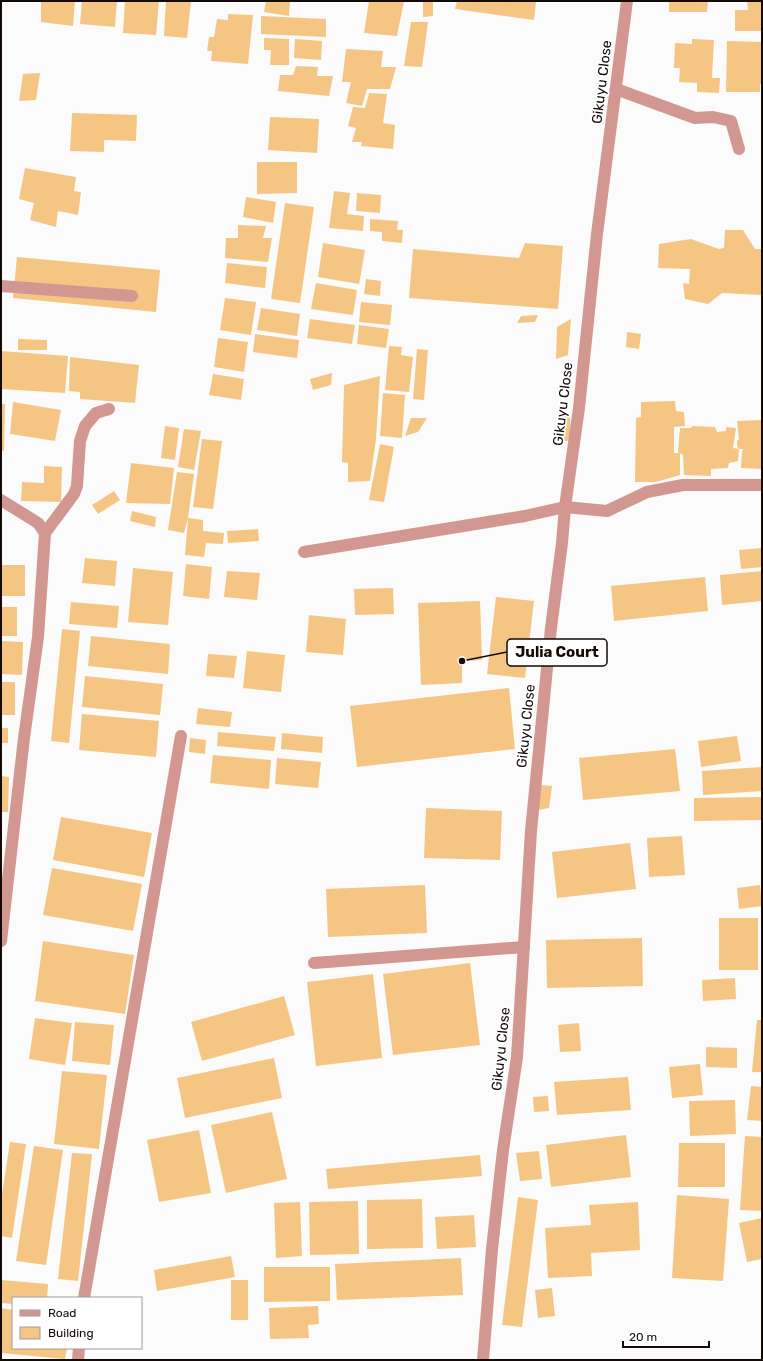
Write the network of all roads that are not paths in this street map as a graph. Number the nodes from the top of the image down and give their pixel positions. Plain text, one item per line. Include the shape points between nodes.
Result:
1 (627, 1) edge
2 (616, 89) junction
3 (739, 149) dead end
4 (1, 286) edge
5 (132, 296) dead end
6 (109, 409) dead end
7 (762, 485) edge
8 (1, 500) edge
9 (565, 507) junction
10 (45, 534) junction
11 (304, 552) dead end
12 (181, 736) dead end
13 (1, 941) edge
14 (524, 947) junction
15 (314, 963) dead end
16 (84, 1297) edge
17 (79, 1349) edge
18 (78, 1360) edge
19 (484, 1360) edge

1 - 2 street, Gikuyu Close
2 - 3 street via 695,118 713,117 731,121
2 - 9 street, Gikuyu Close
4 - 5 street
6 - 10 street via 96,413 85,426 80,442 77,486
7 - 9 street via 683,485 647,492 607,511
8 - 10 street via 38,524
9 - 11 street via 525,516
9 - 14 street, Gikuyu Close via 531,831
10 - 13 street via 38,637
12 - 16 street
14 - 15 street
14 - 19 street, Gikuyu Close via 517,1057 493,1241
17 - 18 street

